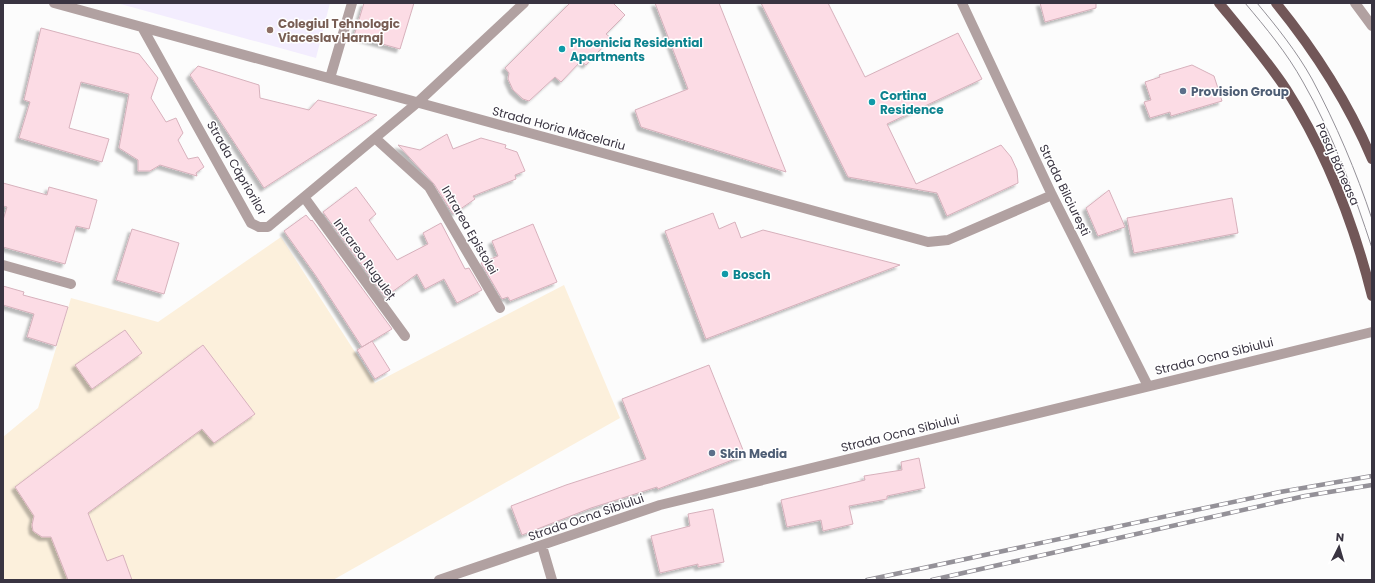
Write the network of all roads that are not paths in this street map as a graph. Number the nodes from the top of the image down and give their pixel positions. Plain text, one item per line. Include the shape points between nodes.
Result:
1 (54, 3) edge
2 (352, 3) edge
3 (524, 3) edge
4 (962, 3) edge
5 (1219, 3) edge
6 (1276, 3) edge
7 (1355, 3) edge
8 (142, 26) junction
9 (1372, 26) edge
10 (330, 78) junction
11 (417, 103) junction
12 (375, 138) junction
13 (1372, 159) edge
14 (1052, 195) junction
15 (304, 197) junction
16 (3, 265) edge
17 (71, 284) dead end
18 (1372, 296) edge
19 (500, 308) dead end
20 (1372, 332) edge
21 (405, 336) dead end
22 (1148, 386) junction
23 (542, 546) junction
24 (439, 580) edge
25 (552, 580) edge

1 - 8 street, Strada Horia Măcelariu
2 - 10 street
3 - 11 street, Strada Căpriorilor
4 - 14 street, Strada Bilciurești
5 - 18 main road, Pasaj Băneasa via 1270,66 1310,130 1359,249
6 - 13 main road via 1326,70 1349,110
7 - 9 street
8 - 10 street, Strada Horia Măcelariu
8 - 15 street, Strada Căpriorilor via 251,223 259,227 268,227
10 - 11 street, Strada Horia Măcelariu
11 - 12 street, Strada Căpriorilor
11 - 14 street, Strada Horia Măcelariu via 928,242 948,240
12 - 15 street, Strada Căpriorilor
12 - 19 street, Intrarea Epistolei via 429,187
14 - 22 street, Strada Bilciurești
15 - 21 street, Intrarea Ruguleț
16 - 17 street
20 - 22 street, Strada Ocna Sibiului
22 - 23 street, Strada Ocna Sibiului via 660,504
23 - 24 street, Strada Ocna Sibiului
23 - 25 street

